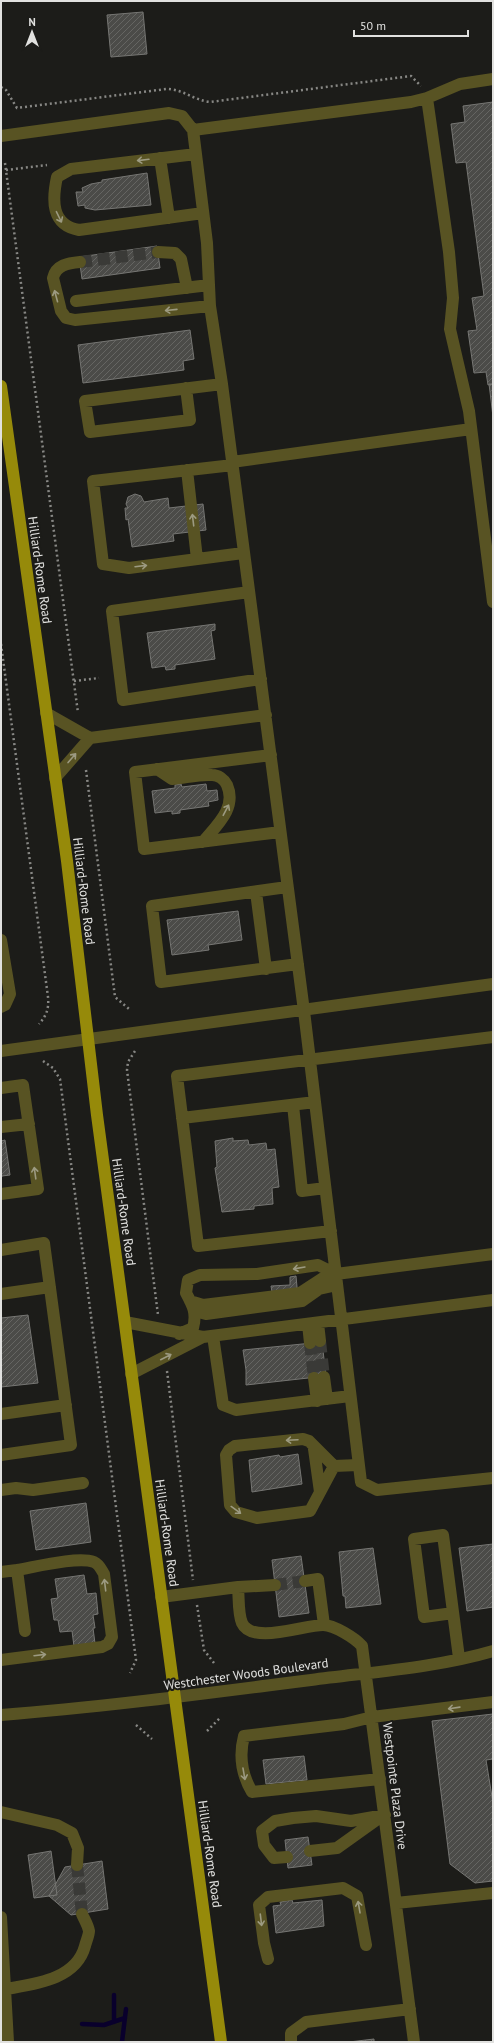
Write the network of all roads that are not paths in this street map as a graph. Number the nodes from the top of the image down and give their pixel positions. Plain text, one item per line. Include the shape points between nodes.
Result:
1 (493, 79) edge
2 (427, 98) junction
3 (193, 130) junction
4 (1, 136) edge
5 (196, 154) junction
6 (160, 158) junction
7 (203, 213) junction
8 (169, 218) junction
9 (158, 252) tunnel mouth
10 (80, 262) tunnel mouth
11 (209, 285) junction
12 (186, 288) junction
13 (76, 301) dead end
14 (210, 306) junction
15 (222, 384) junction
16 (1, 386) edge
17 (186, 388) junction
18 (471, 429) junction
19 (232, 463) junction
20 (187, 470) junction
21 (243, 553) junction
22 (197, 559) junction
23 (249, 592) junction
24 (493, 602) edge
25 (261, 679) junction
26 (46, 713) junction
27 (266, 716) junction
28 (90, 738) junction
29 (270, 755) junction
30 (157, 769) junction
31 (55, 778) junction
32 (280, 832) junction
33 (203, 842) junction
34 (288, 887) junction
35 (256, 892) junction
36 (1, 940) edge
37 (298, 964) junction
38 (266, 968) junction
39 (493, 984) edge
40 (1, 1007) edge
41 (304, 1011) junction
42 (493, 1037) edge
43 (88, 1039) junction
44 (1, 1051) edge
45 (310, 1061) junction
46 (1, 1088) edge
47 (315, 1102) junction
48 (293, 1105) junction
49 (182, 1118) junction
50 (29, 1124) junction
51 (1, 1128) edge
52 (325, 1188) junction
53 (1, 1194) edge
54 (330, 1231) junction
55 (1, 1250) edge
56 (493, 1254) edge
57 (336, 1280) junction
58 (50, 1287) junction
59 (1, 1294) edge
60 (493, 1300) edge
61 (193, 1306) junction
62 (341, 1320) junction
63 (125, 1322) junction
64 (313, 1324) junction
65 (179, 1334) junction
66 (208, 1337) junction
67 (315, 1342) tunnel mouth
68 (131, 1374) junction
69 (319, 1377) tunnel mouth
70 (350, 1396) junction
71 (322, 1400) junction
72 (66, 1405) junction
73 (1, 1414) edge
74 (314, 1448) junction
75 (1, 1455) edge
76 (358, 1465) junction
77 (334, 1466) junction
78 (493, 1478) edge
79 (83, 1483) dead end
80 (1, 1490) edge
81 (320, 1492) junction
82 (17, 1570) junction
83 (1, 1572) edge
84 (305, 1581) tunnel mouth
85 (275, 1585) tunnel mouth
86 (238, 1587) junction
87 (161, 1597) junction
88 (453, 1613) junction
89 (324, 1625) junction
90 (25, 1631) dead end
91 (493, 1650) edge
92 (459, 1658) junction
93 (1, 1660) edge
94 (366, 1672) junction
95 (174, 1698) junction
96 (493, 1702) edge
97 (1, 1715) edge
98 (372, 1717) junction
99 (380, 1779) junction
100 (1, 1812) edge
101 (385, 1814) junction
102 (310, 1851) dead end
103 (287, 1857) dead end
104 (77, 1865) tunnel mouth
105 (493, 1893) edge
106 (396, 1903) junction
107 (82, 1914) tunnel mouth
108 (1, 1917) edge
109 (366, 1946) dead end
110 (268, 1959) dead end
111 (6, 1989) junction
112 (410, 2008) junction
113 (8, 2042) edge
114 (221, 2042) edge
115 (291, 2042) edge
116 (414, 2042) edge

1 - 2 street via 460,84
2 - 3 street
2 - 18 street via 449,252 453,298 450,330
3 - 4 street via 182,116 169,113
3 - 5 street
5 - 6 street
5 - 7 street
6 - 8 street
6 -> 8 street via 63,172 57,177 54,192 56,212 61,222 79,230
7 - 8 street
7 - 11 street
9 - 12 street via 175,253 182,259
14 -> 10 street via 75,320 66,318 61,312 54,273 68,263
11 - 12 street
11 - 14 street
12 - 13 street
14 - 15 street
15 - 17 street
15 - 19 street
16 - 26 main road, Hilliard-Rome Road
17 - 17 street via 190,420 90,432 85,401
18 - 19 street
18 - 24 street
19 - 20 street
19 - 21 street
22 -> 20 street
20 -> 22 street via 93,482 103,564 129,568
21 - 22 street
21 - 23 street
23 - 25 street
23 - 25 street via 112,611 123,700
25 - 27 street
26 - 28 street
26 - 31 main road, Hilliard-Rome Road
27 - 28 street
27 - 29 street
31 -> 28 street
29 - 30 street
29 - 32 street
33 -> 30 street via 228,810 229,792 226,782 213,774 172,779
30 - 33 street via 134,772 144,849
31 - 43 main road, Hilliard-Rome Road
32 - 33 street
32 - 34 street
34 - 35 street
34 - 37 street
35 - 38 street
35 - 38 street via 152,906 161,982
36 - 40 street via 10,994 5,1005
37 - 38 street
37 - 41 street
39 - 41 street
41 - 43 street
41 - 45 street
42 - 45 street
43 - 44 street
43 - 63 main road, Hilliard-Rome Road
45 - 47 street
45 - 49 street via 177,1076
46 - 50 street via 24,1084
47 - 48 street
47 - 52 street
48 - 49 street
48 - 52 street via 302,1191
49 - 54 street via 198,1246
50 - 51 street
53 -> 50 street via 38,1189
52 - 54 street
54 - 57 street
55 - 58 street via 44,1243
56 - 57 street
57 - 61 street via 302,1301 206,1314
57 -> 61 street via 318,1265 257,1274 200,1274 188,1280 186,1293
57 - 62 street
58 - 59 street
58 - 72 street
60 - 62 street
61 - 65 street via 196,1317 193,1328
62 - 64 street
62 - 70 street
63 - 65 street
63 - 68 main road, Hilliard-Rome Road
64 - 66 street
64 - 67 street
65 - 66 street
68 -> 66 street
66 - 71 street via 223,1406 236,1410
68 - 87 main road, Hilliard-Rome Road
69 - 71 street
70 - 71 street
70 - 76 street
72 - 73 street
72 - 75 street via 71,1445
74 - 77 street
74 - 81 street
74 -> 81 street via 309,1441 293,1439 235,1446 229,1450 225,1462 230,1505 236,1512 257,1518 310,1511
76 - 77 street
76 - 78 street via 360,1482 377,1490
77 - 81 street
79 - 80 street via 33,1490
82 - 83 street
82 - 90 street
93 -> 82 street via 102,1647 108,1644 112,1637 104,1574 100,1566 94,1562 74,1561
84 - 89 street via 318,1579
85 - 86 street
86 - 87 street
86 - 89 street via 242,1623 247,1630 259,1635
87 - 95 main road, Hilliard-Rome Road
88 - 88 street via 424,1618 414,1539 443,1535
88 - 92 street
89 - 94 street, Westpointe Plaza Drive via 355,1638 362,1646
91 - 92 street, Westchester Woods Boulevard
92 - 94 street, Westchester Woods Boulevard
94 - 95 street, Westchester Woods Boulevard
94 - 98 street, Westpointe Plaza Drive
95 - 97 street, Westchester Woods Boulevard
95 - 114 main road, Hilliard-Rome Road
96 -> 98 street
98 - 99 street, Westpointe Plaza Drive
98 -> 99 street via 344,1724 244,1736 241,1749 244,1779 252,1792
99 - 101 street, Westpointe Plaza Drive
100 - 104 street via 57,1825 72,1833 78,1848
101 - 102 street via 337,1848
101 - 103 street via 351,1821 316,1816 275,1821 262,1831 264,1845 274,1858
101 - 106 street, Westpointe Plaza Drive
105 - 106 street
106 - 112 street, Westpointe Plaza Drive
107 - 111 street via 89,1932 84,1950 75,1964 65,1973 52,1979
108 - 111 street
109 -> 110 street via 357,1896 343,1888 268,1897 259,1905
111 - 113 street
112 - 115 street via 306,2022 291,2033
112 - 116 street, Westpointe Plaza Drive

